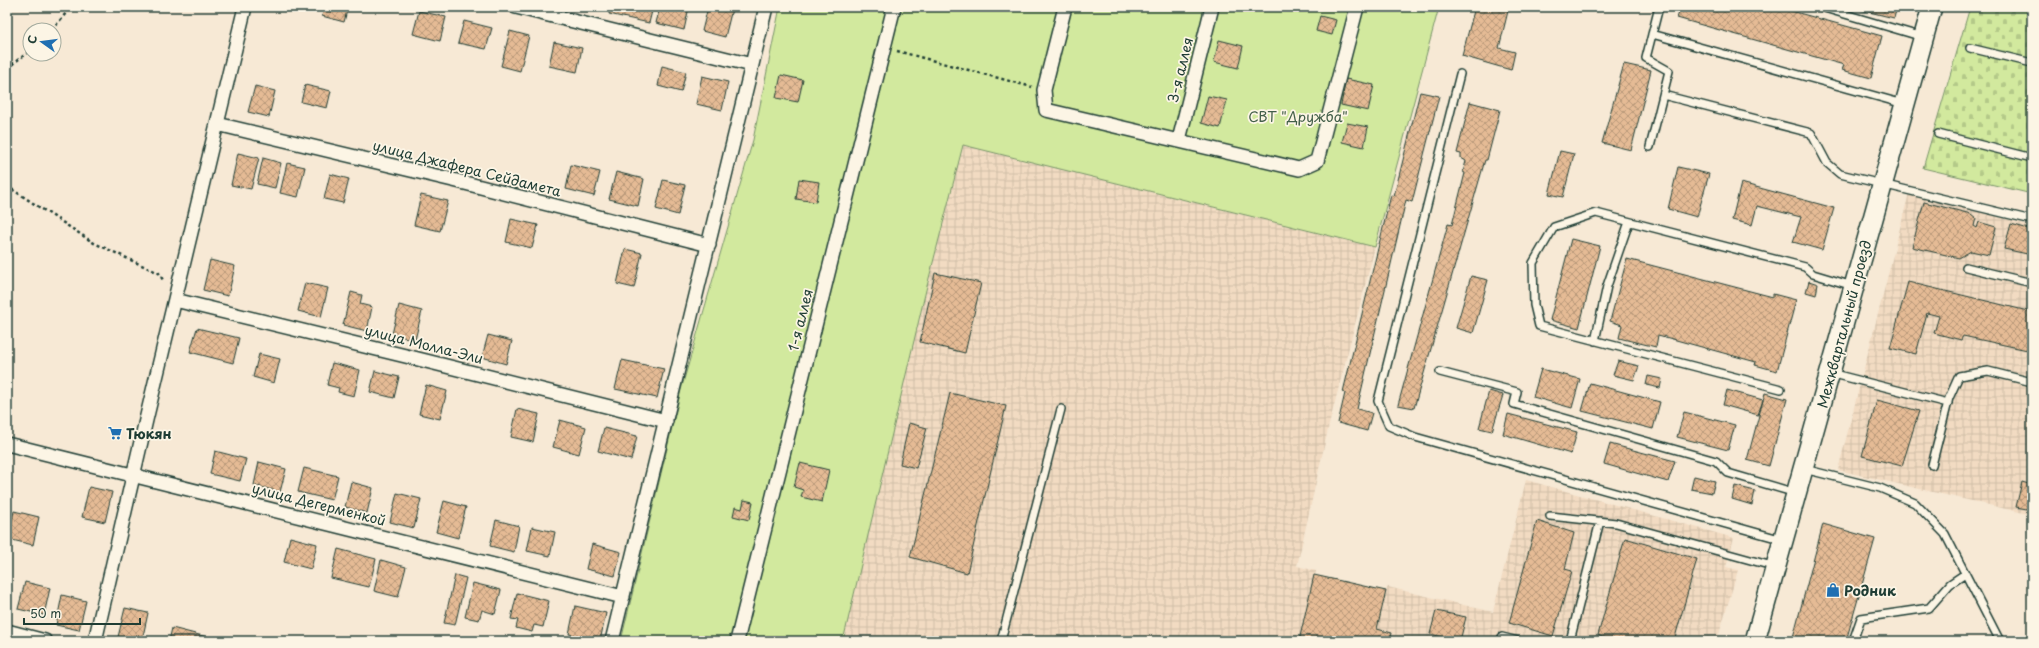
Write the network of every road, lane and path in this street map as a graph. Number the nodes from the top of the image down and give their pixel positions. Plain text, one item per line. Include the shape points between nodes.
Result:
1 (71, 7) edge
2 (246, 7) edge
3 (516, 7) edge
4 (766, 7) edge
5 (894, 7) edge
6 (1065, 7) edge
7 (1212, 7) edge
8 (1357, 7) edge
9 (1659, 7) edge
10 (1821, 7) edge
11 (1932, 7) edge
12 (59, 22) edge
13 (1652, 34) junction
14 (1923, 37) junction
15 (883, 48) junction
16 (1970, 48) dead end
17 (22, 58) edge
18 (2032, 63) edge
19 (752, 65) junction
20 (7, 68) edge
21 (1460, 74) dead end
22 (1044, 90) junction
23 (1663, 95) junction
24 (1905, 104) junction
25 (217, 124) junction
26 (1938, 134) dead end
27 (1179, 140) junction
28 (1650, 147) dead end
29 (2032, 158) edge
30 (1882, 184) junction
31 (7, 186) edge
32 (2032, 220) edge
33 (1629, 222) junction
34 (708, 245) junction
35 (1966, 267) dead end
36 (2032, 283) edge
37 (1854, 286) junction
38 (175, 300) junction
39 (1594, 341) junction
40 (1440, 372) dead end
41 (1830, 373) junction
42 (2032, 382) edge
43 (1781, 389) dead end
44 (1948, 403) junction
45 (1062, 410) dead end
46 (666, 421) junction
47 (7, 444) edge
48 (1932, 465) dead end
49 (1803, 469) junction
50 (133, 474) junction
51 (1796, 493) junction
52 (1550, 516) dead end
53 (1600, 521) junction
54 (1784, 540) junction
55 (1776, 567) junction
56 (1965, 574) junction
57 (623, 597) junction
58 (7, 631) edge
59 (1502, 637) dead end
60 (45, 641) edge
61 (95, 641) edge
62 (612, 641) edge
63 (737, 641) edge
64 (1001, 641) edge
65 (1518, 641) edge
66 (1570, 641) edge
67 (1755, 641) edge
68 (1853, 641) edge
69 (2000, 641) edge

1 - 12 path
2 - 25 street
3 - 19 street
4 - 19 street
5 - 15 street, 1-я аллея
6 - 22 street
7 - 27 street, 3-я аллея
8 - 27 street via 1317,161 1299,169
9 - 13 lane
10 - 14 lane
11 - 14 main road, Межквартальный проезд
13 - 23 lane via 1646,58 1668,71
13 - 24 lane
14 - 24 main road, Межквартальный проезд
15 - 22 path
15 - 63 street, 1-я аллея
16 - 18 lane
17 - 20 path
19 - 34 street
21 - 54 lane via 1378,401 1389,426 1415,437
22 - 27 street via 1046,110
23 - 28 lane
23 - 30 lane via 1811,133 1827,163 1840,174
24 - 30 main road, Межквартальный проезд
25 - 34 street, улица Джафера Сейдамета
25 - 38 street
26 - 29 lane
30 - 32 lane
30 - 37 main road, Межквартальный проезд
31 - 38 path via 94,243 159,273
33 - 37 lane via 1805,267 1813,274
33 - 39 lane via 1607,286
33 - 39 lane via 1596,214 1554,227 1533,263 1534,305 1538,326
34 - 46 street
35 - 36 lane
37 - 41 main road, Межквартальный проезд
38 - 46 street, улица Молла-Эли
38 - 50 street
39 - 43 lane
40 - 51 lane via 1517,392 1514,404 1716,461 1728,473
41 - 44 lane
41 - 49 main road, Межквартальный проезд
42 - 44 lane via 1988,371 1959,376
44 - 48 lane
45 - 64 lane
46 - 57 street
47 - 50 street, улица Дегерменкой
49 - 51 main road, Межквартальный проезд
49 - 56 lane via 1880,488 1915,503 1945,534
50 - 57 street, улица Дегерменкой
50 - 61 street
51 - 54 main road, Межквартальный проезд
52 - 53 lane
53 - 55 lane via 1616,523
53 - 66 lane
54 - 55 main road, Межквартальный проезд
55 - 67 main road, Межквартальный проезд
56 - 68 lane via 1950,584 1929,608 1861,618
56 - 69 lane
57 - 62 street
58 - 60 street
59 - 65 lane

